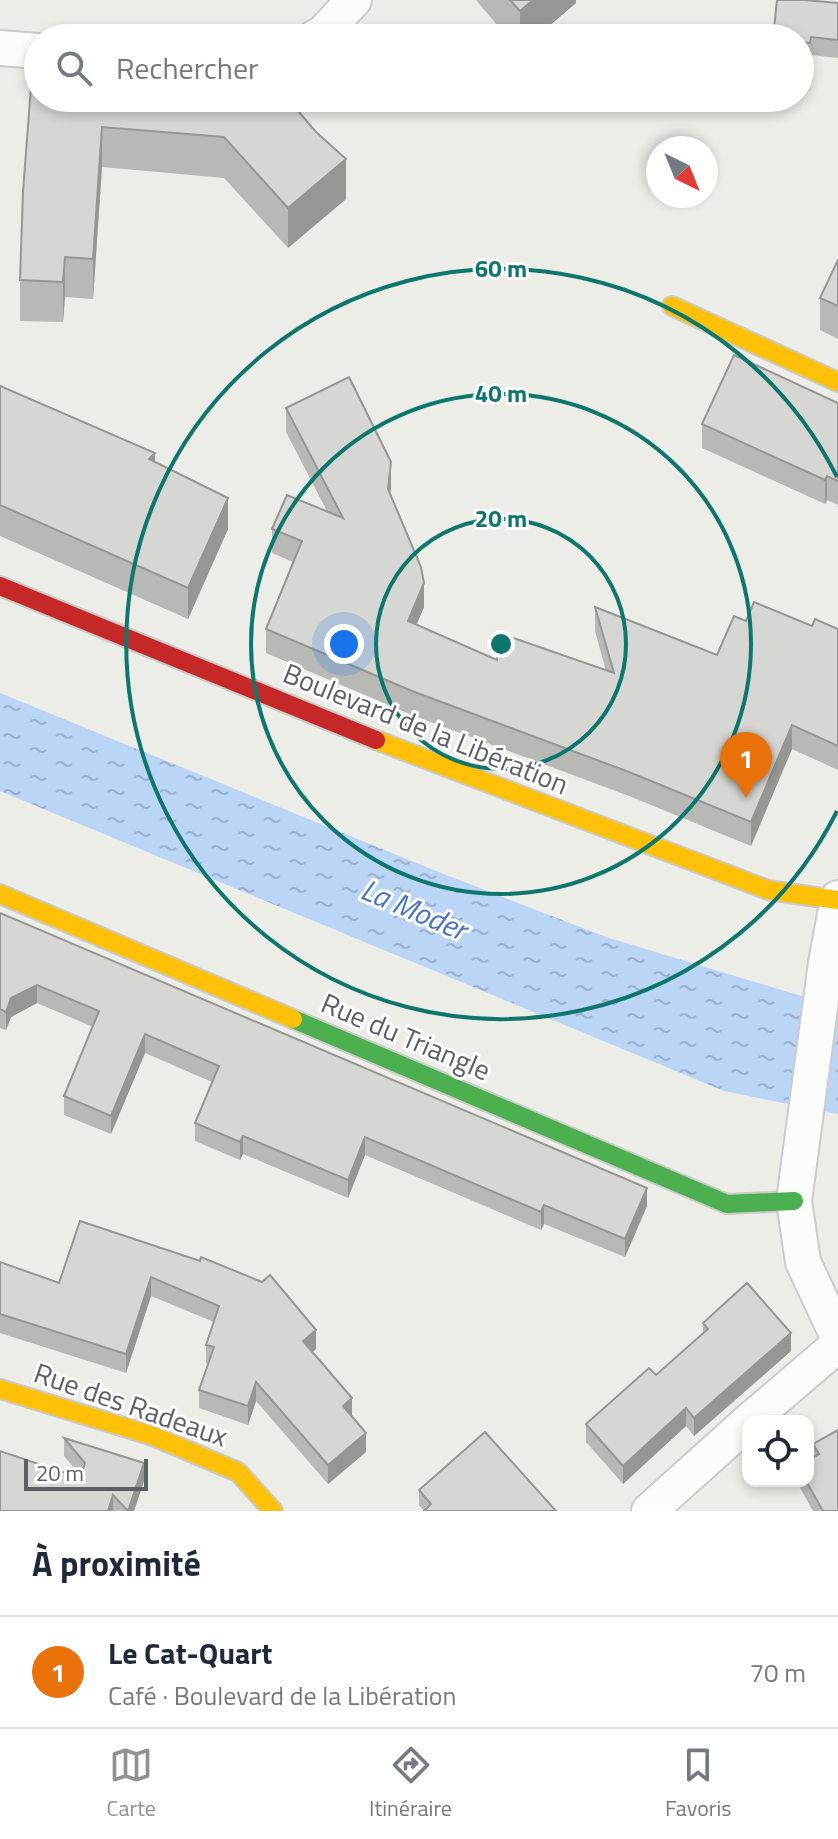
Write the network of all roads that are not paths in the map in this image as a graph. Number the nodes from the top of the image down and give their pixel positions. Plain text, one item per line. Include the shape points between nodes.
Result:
1 (354, 0) edge
2 (331, 24) edge
3 (0, 48) edge
4 (24, 50) edge
5 (672, 306) dead end
6 (838, 382) edge
7 (0, 586) edge
8 (0, 894) edge
9 (838, 899) edge
10 (794, 1201) junction
11 (838, 1337) edge
12 (838, 1345) edge
13 (0, 1389) edge
14 (756, 1415) edge
15 (742, 1427) edge
16 (273, 1511) edge
17 (649, 1511) edge

1 - 2 street
3 - 4 street
5 - 6 street
7 - 9 street, Boulevard de la Libération via 415,756 768,890
8 - 10 street, Rue du Triangle via 727,1204
9 - 10 street
10 - 11 street via 803,1262
12 - 14 street
13 - 16 street, Rue des Radeaux via 153,1436 238,1472
15 - 17 street

